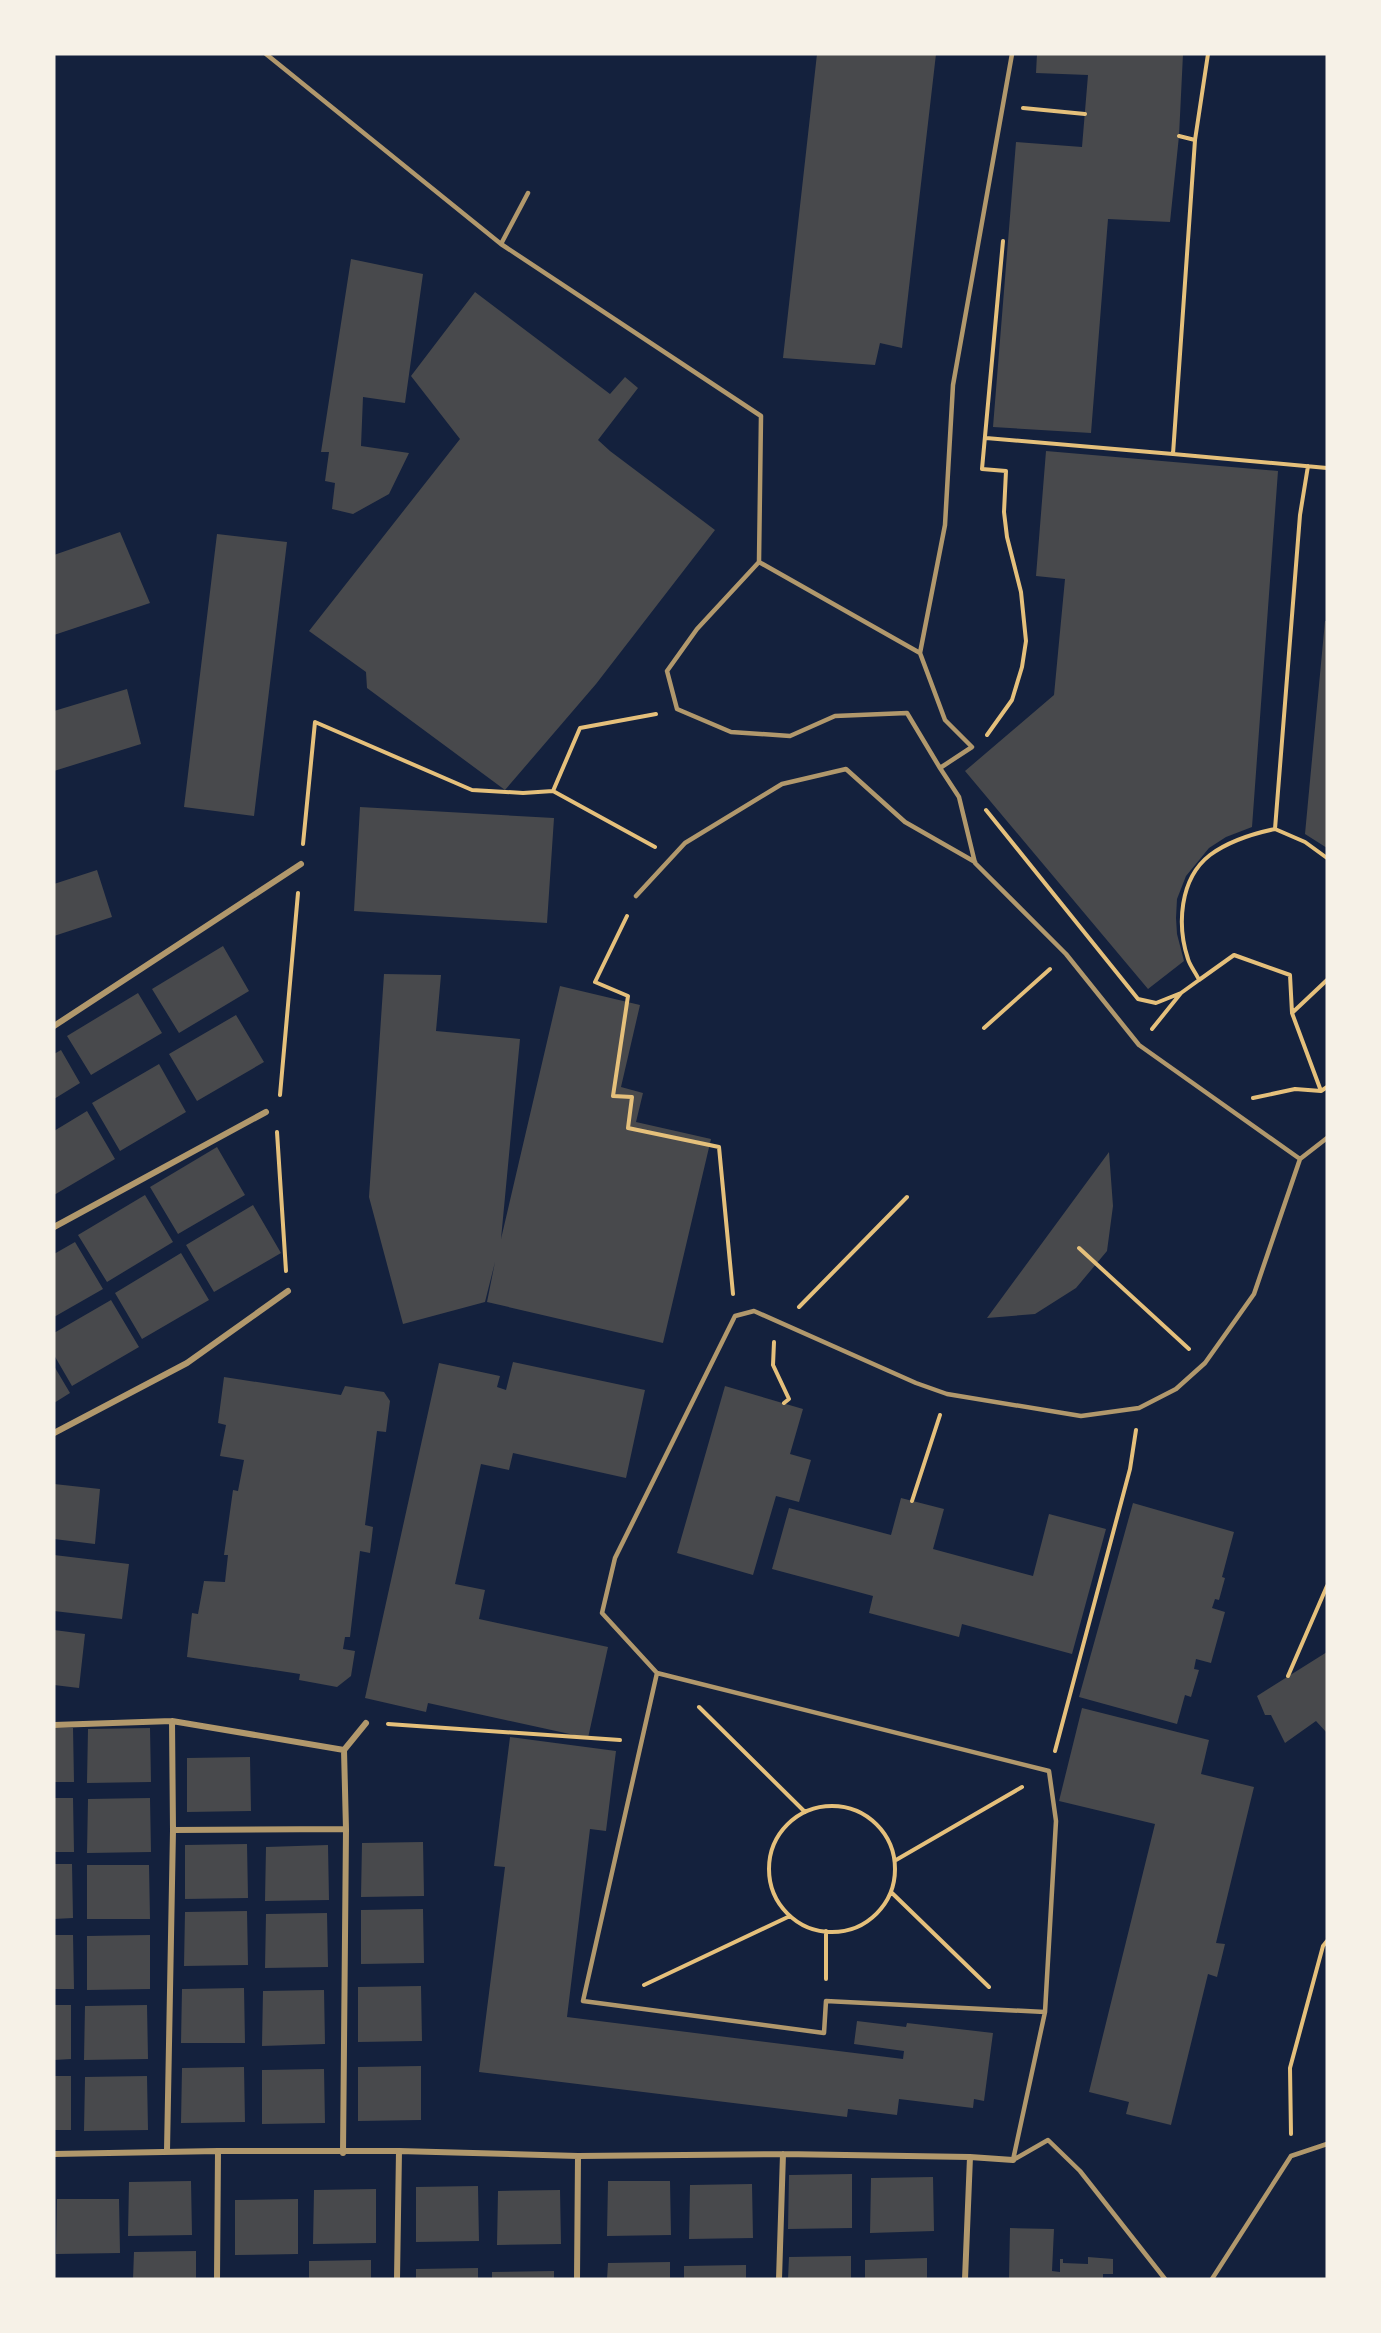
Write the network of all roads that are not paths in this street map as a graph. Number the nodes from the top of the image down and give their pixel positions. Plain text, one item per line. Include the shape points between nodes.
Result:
1 (266, 54) edge
2 (1012, 54) edge
3 (528, 193) dead end
4 (501, 244) junction
5 (759, 562) junction
6 (920, 653) junction
7 (940, 768) junction
8 (975, 863) junction
9 (301, 864) road end
10 (636, 896) road end
11 (54, 1026) edge
12 (266, 1112) dead end
13 (1327, 1138) edge
14 (1300, 1159) junction
15 (54, 1227) edge
16 (288, 1291) road end
17 (54, 1433) edge
18 (657, 1673) junction
19 (172, 1721) junction
20 (366, 1723) road end
21 (54, 1725) edge
22 (345, 1750) junction
23 (346, 1829) junction
24 (173, 1830) junction
25 (1044, 2012) junction
26 (1327, 2144) edge
27 (167, 2151) junction
28 (218, 2151) junction
29 (399, 2151) junction
30 (343, 2153) junction
31 (54, 2154) edge
32 (783, 2154) junction
33 (578, 2156) junction
34 (970, 2157) junction
35 (1013, 2160) junction
36 (217, 2279) edge
37 (398, 2279) edge
38 (577, 2279) edge
39 (779, 2279) edge
40 (964, 2279) edge
41 (1165, 2279) edge
42 (1212, 2279) edge

1 - 4 lane
2 - 6 lane via 953,385 945,525
3 - 4 lane
4 - 5 lane via 761,416
5 - 6 lane
5 - 7 lane via 697,629 667,671 677,709 731,732 790,736 835,716 907,713
6 - 7 lane via 945,720 972,747
7 - 8 lane via 959,797
8 - 10 lane via 905,822 846,769 782,784 685,843
8 - 14 lane via 1066,954 1139,1046
9 - 11 street
12 - 15 street
13 - 14 lane
14 - 18 lane via 1254,1294 1205,1363 1176,1389 1139,1408 1081,1416 947,1394 754,1311 735,1316 615,1558 602,1613
16 - 17 street via 187,1363
18 - 25 lane via 1049,1771 1056,1821
18 - 25 lane via 583,2001 824,2033 826,2001
19 - 21 street
19 - 22 street
19 - 24 street
20 - 22 street
22 - 23 street
23 - 24 street
23 - 30 street
24 - 27 street
25 - 35 lane
26 - 42 lane via 1291,2156
27 - 28 street
27 - 31 street
28 - 30 street
28 - 36 street
29 - 30 street
29 - 33 street
29 - 37 street
32 - 33 street
32 - 34 street
32 - 39 street
33 - 38 street
34 - 35 street
34 - 40 street
35 - 41 lane via 1048,2139 1080,2171

